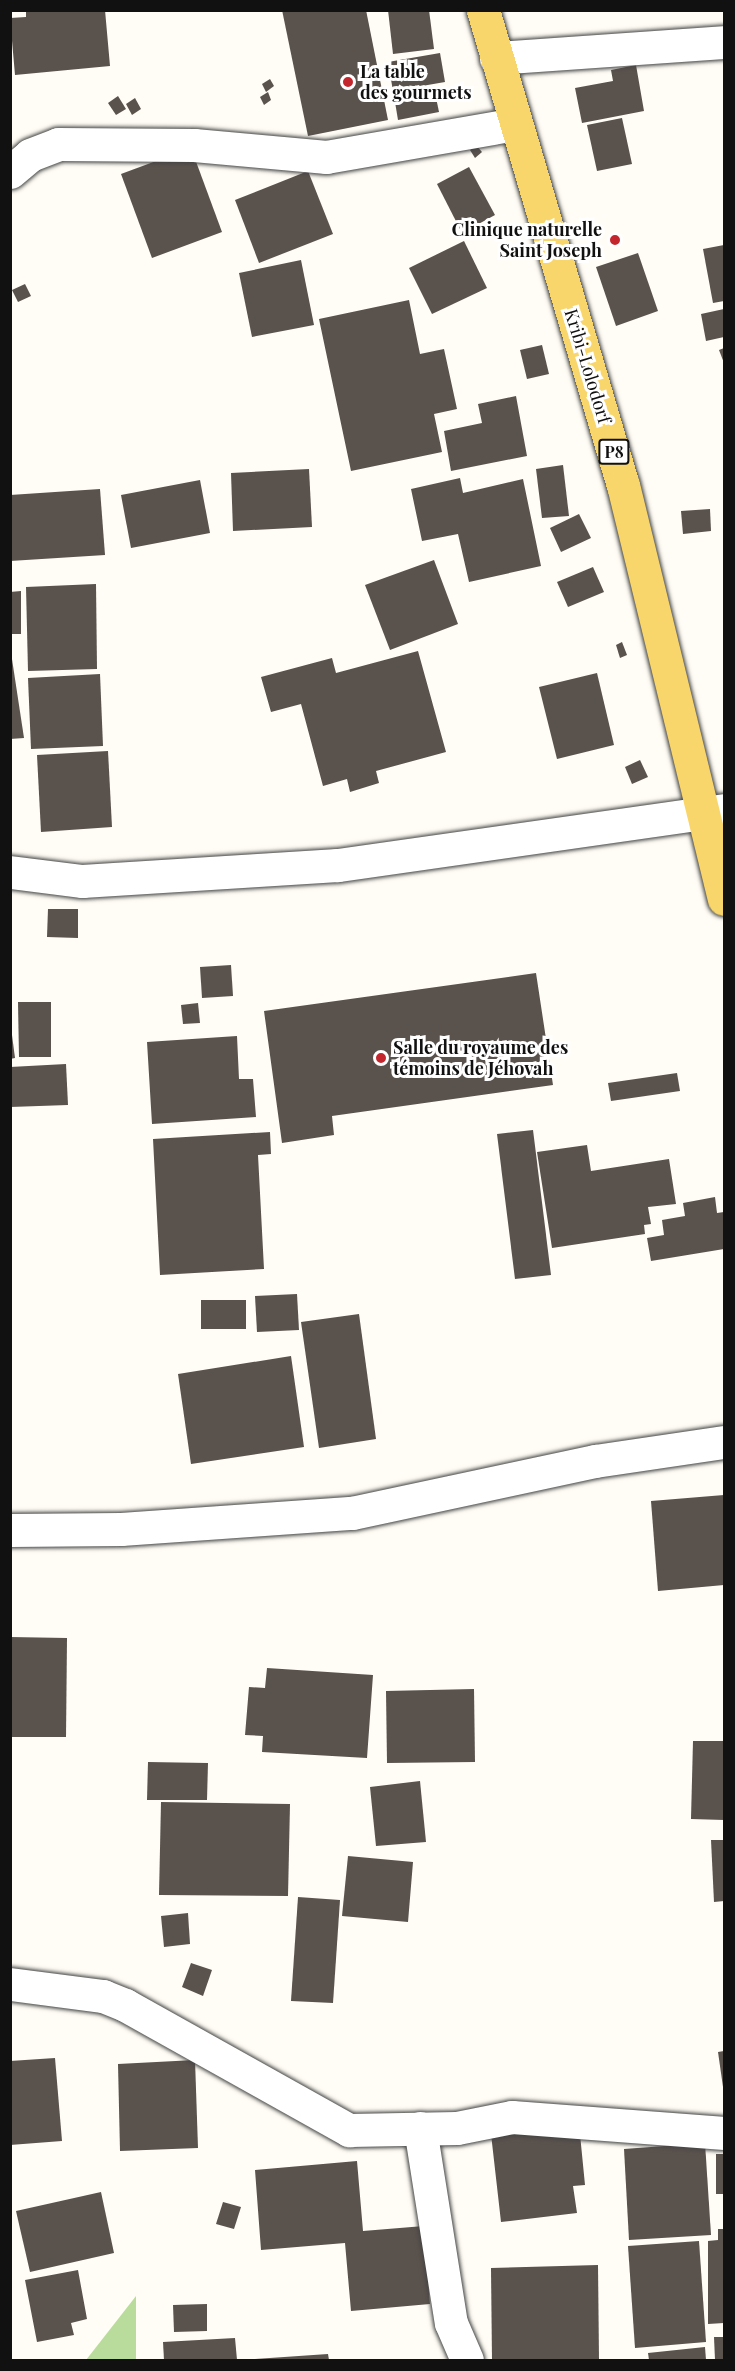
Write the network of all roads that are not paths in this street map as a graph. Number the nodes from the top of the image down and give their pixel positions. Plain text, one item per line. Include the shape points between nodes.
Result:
1 (483, 10) edge
2 (724, 42) edge
3 (496, 58) junction
4 (516, 124) junction
5 (10, 172) edge
6 (715, 811) edge
7 (10, 872) edge
8 (724, 899) edge
9 (724, 1442) edge
10 (10, 1530) edge
11 (10, 1984) edge
12 (420, 2128) junction
13 (724, 2133) edge
14 (467, 2361) edge

1 - 3 main road, Kribi-Lolodorf / P8
2 - 3 street
3 - 4 main road, Kribi-Lolodorf / P8
4 - 5 street via 326,157 194,145 58,144 30,155
4 - 6 main road, Kribi-Lolodorf / P8 via 624,485
6 - 7 street via 338,865 81,881
6 - 8 main road, Kribi-Lolodorf / P8
9 - 10 street via 595,1461 352,1513 121,1529
11 - 12 street via 103,1996 125,2005 349,2130
12 - 13 street via 457,2128 512,2117
12 - 14 street via 451,2324

